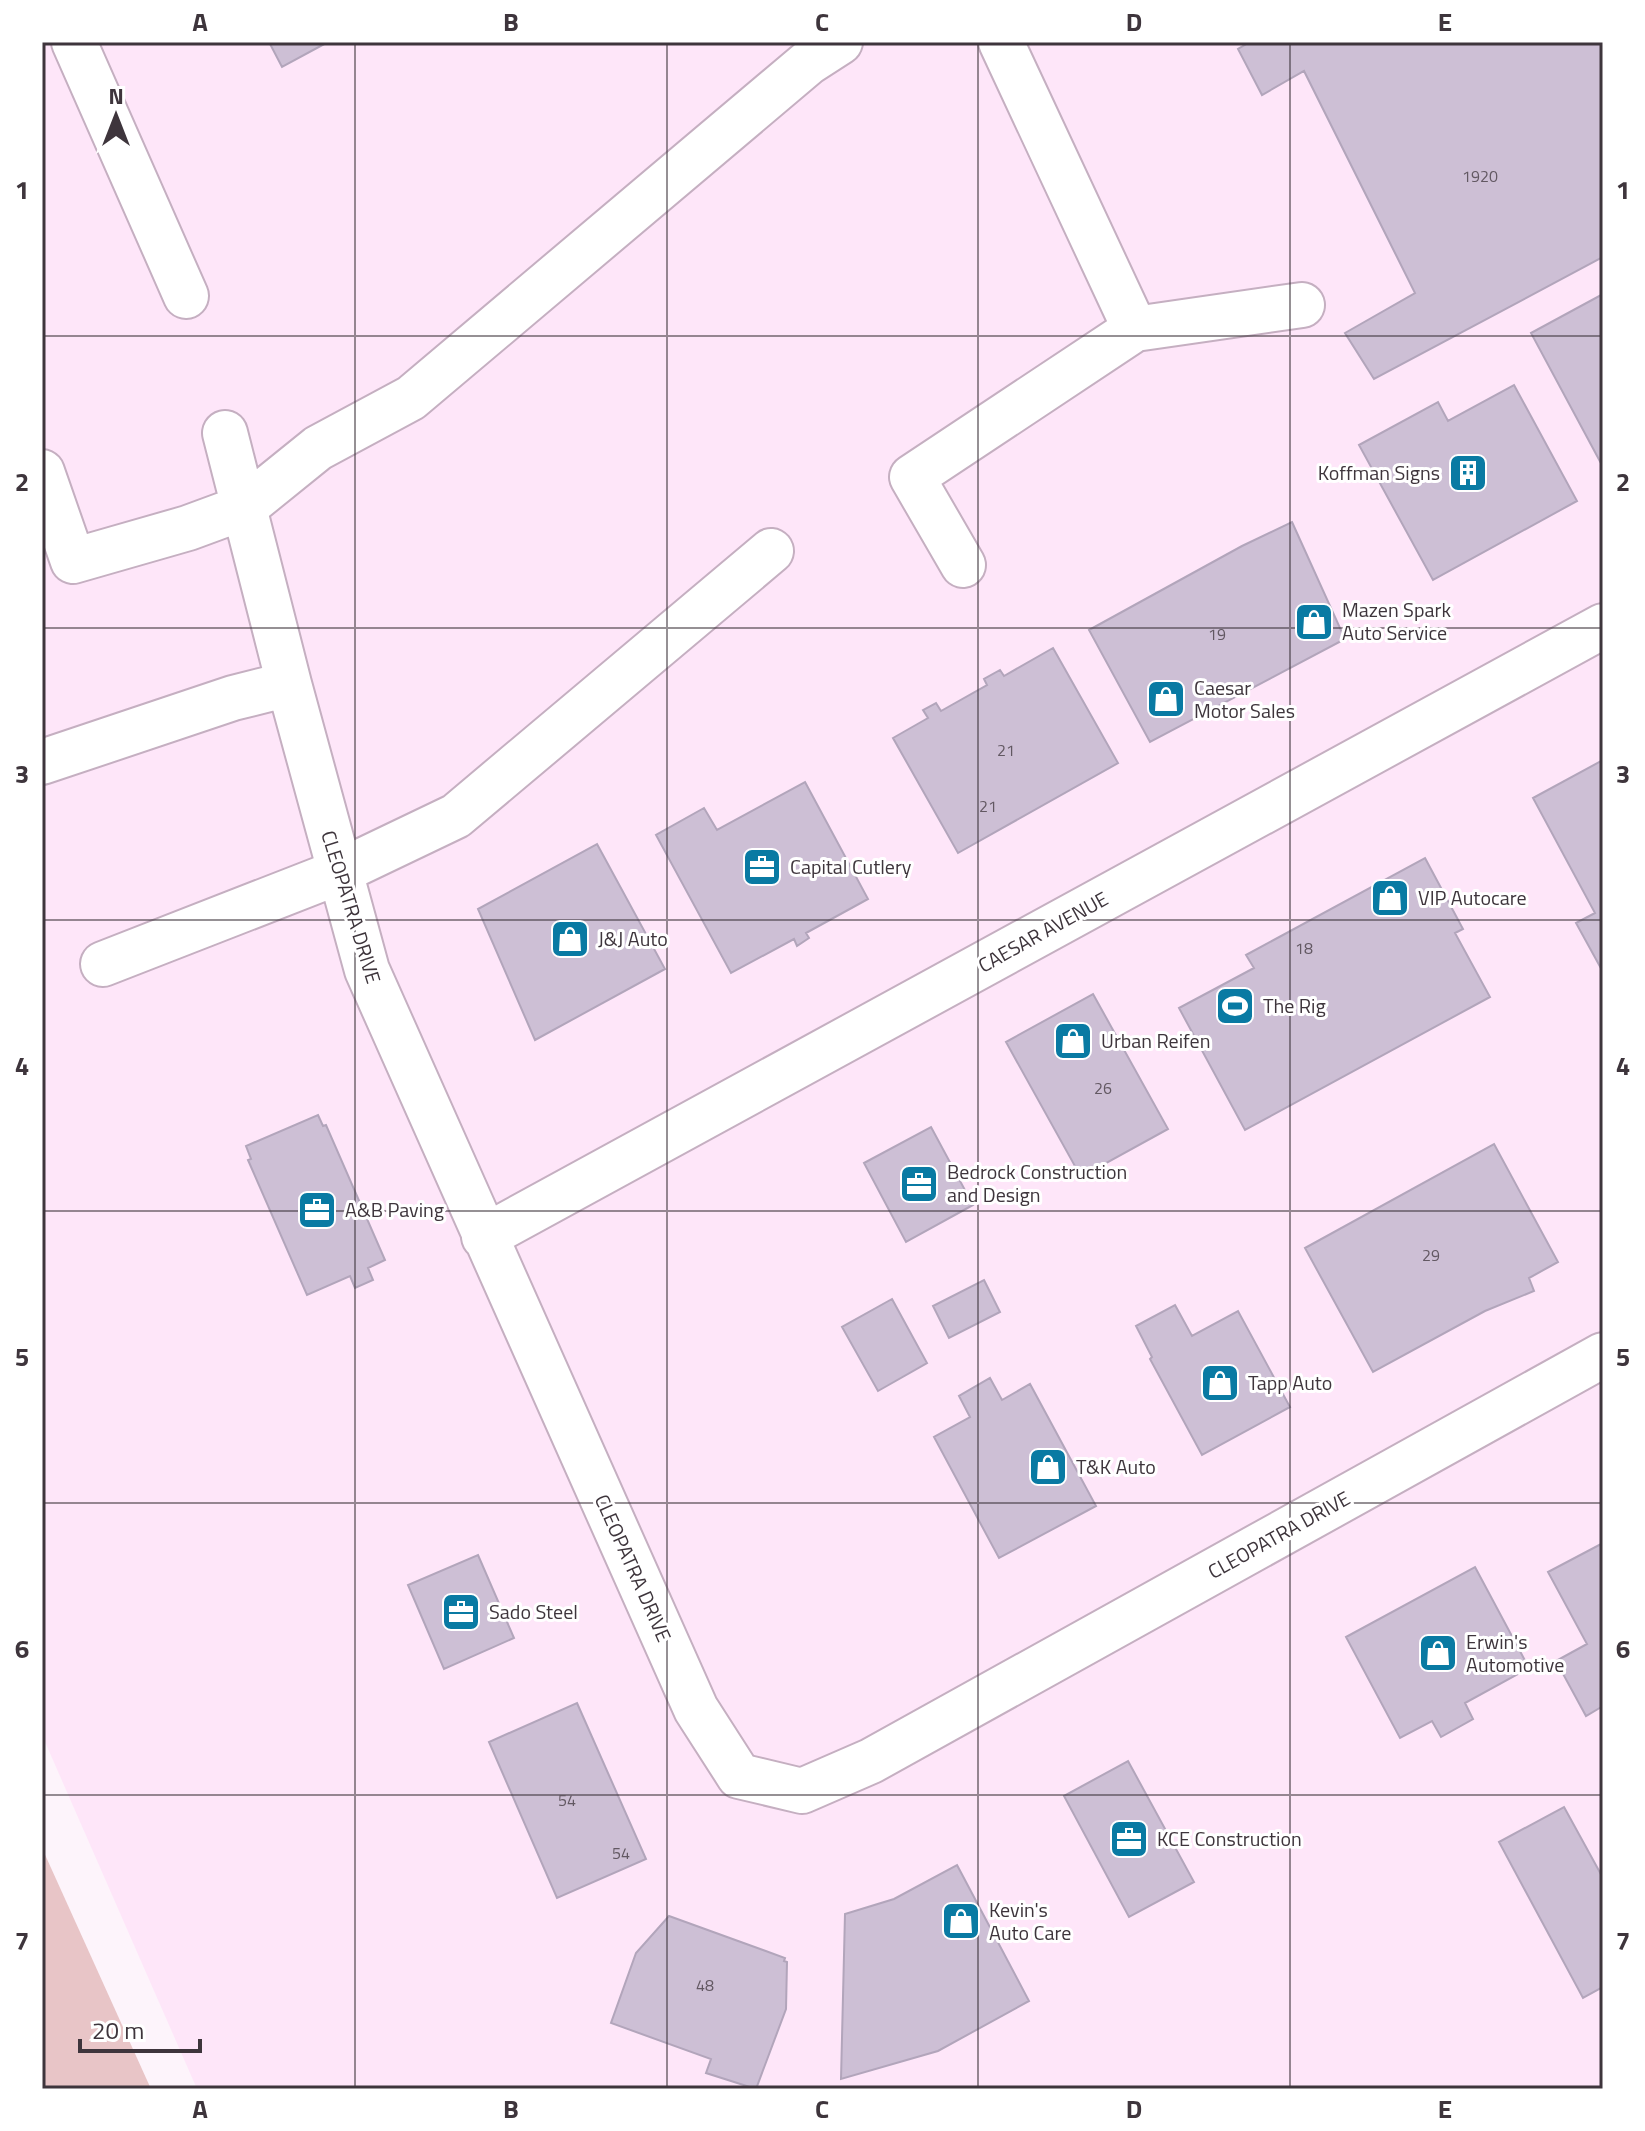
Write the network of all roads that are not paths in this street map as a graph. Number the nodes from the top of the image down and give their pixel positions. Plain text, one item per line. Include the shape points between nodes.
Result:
1 (74, 42) edge
2 (840, 42) edge
3 (1001, 42) edge
4 (186, 296) dead end
5 (1302, 305) dead end
6 (1135, 329) junction
7 (225, 433) dead end
8 (42, 472) edge
9 (245, 507) junction
10 (771, 551) dead end
11 (963, 565) dead end
12 (1603, 626) edge
13 (289, 684) junction
14 (42, 762) edge
15 (339, 872) junction
16 (103, 964) dead end
17 (484, 1237) junction
18 (1603, 1355) edge

1 - 4 street
2 - 9 street via 809,62 411,398 318,448
3 - 6 street
5 - 6 street
6 - 11 street via 912,477
7 - 9 street, CLEOPATRA DRIVE
8 - 9 street via 73,561
9 - 13 street, CLEOPATRA DRIVE
10 - 15 street via 456,816
12 - 17 street, CAESAR AVENUE
13 - 14 street
13 - 15 street, CLEOPATRA DRIVE
15 - 16 street
15 - 17 street, CLEOPATRA DRIVE via 367,970
17 - 18 street, CLEOPATRA DRIVE via 696,1709 739,1776 802,1791 871,1761

